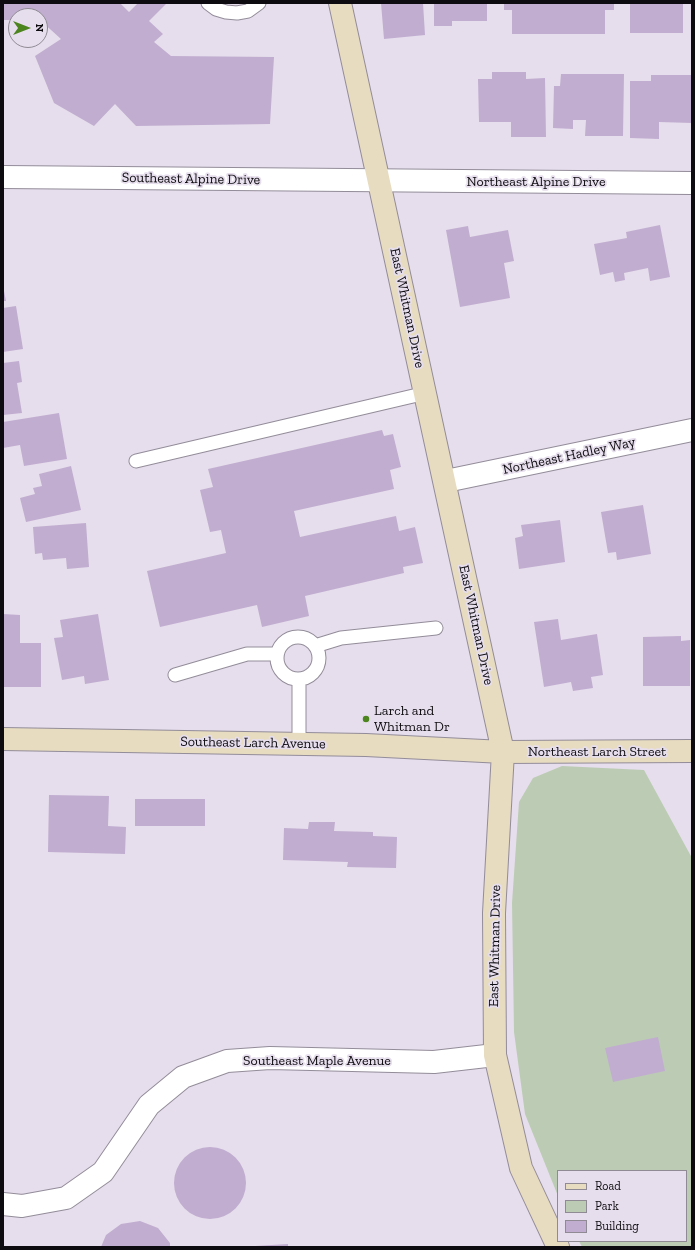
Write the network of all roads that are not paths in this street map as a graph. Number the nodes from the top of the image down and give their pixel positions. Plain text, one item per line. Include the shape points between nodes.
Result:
1 (208, 3) edge
2 (259, 3) edge
3 (340, 3) edge
4 (3, 177) edge
5 (379, 181) junction
6 (684, 183) edge
7 (692, 200) edge
8 (426, 393) junction
9 (692, 430) edge
10 (136, 461) dead end
11 (446, 481) junction
12 (436, 628) dead end
13 (315, 646) junction
14 (277, 654) junction
15 (175, 675) dead end
16 (299, 679) junction
17 (3, 738) edge
18 (299, 744) junction
19 (692, 751) edge
20 (503, 752) junction
21 (495, 1055) junction
22 (3, 1204) edge
23 (558, 1247) edge

1 - 2 lane via 216,9 237,13 248,11
3 - 5 main road, East Whitman Drive
4 - 5 street, Southeast Alpine Drive
5 - 6 street, Northeast Alpine Drive
5 - 8 main road, East Whitman Drive
6 - 7 street
8 - 10 lane
8 - 11 main road, East Whitman Drive
9 - 11 street, Northeast Hadley Way
11 - 20 main road, East Whitman Drive
12 - 13 lane via 341,638
13 - 14 lane via 302,637 293,637 280,647
13 - 16 lane via 318,662 315,670 310,676
14 - 15 lane via 247,654
14 - 16 lane via 280,670 286,676
16 - 18 lane
17 - 18 main road, Southeast Larch Avenue
18 - 20 main road, Southeast Larch Avenue
19 - 20 main road, Northeast Larch Street
20 - 21 main road, East Whitman Drive via 494,913
21 - 22 street, Southeast Maple Avenue via 434,1062 270,1058 228,1061 183,1077 150,1105 103,1172 66,1198 22,1206
21 - 23 main road, East Whitman Drive via 521,1168

